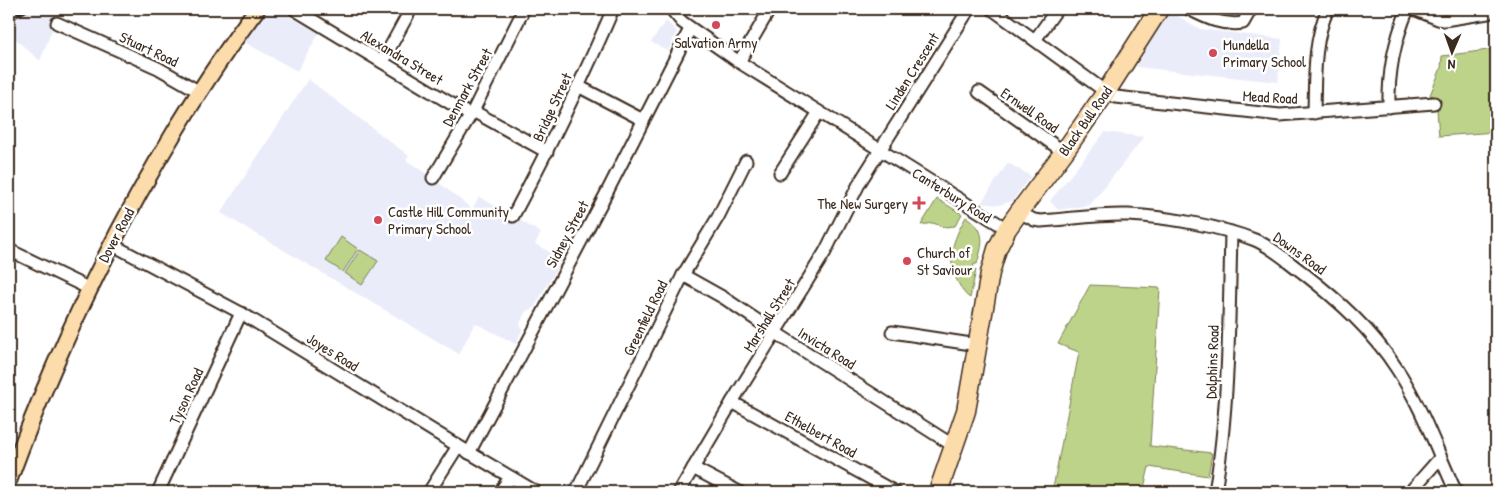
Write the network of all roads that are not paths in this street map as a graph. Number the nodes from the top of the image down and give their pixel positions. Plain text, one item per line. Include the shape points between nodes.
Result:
1 (257, 9) edge
2 (294, 9) edge
3 (411, 9) edge
4 (524, 9) edge
5 (613, 9) edge
6 (671, 9) edge
7 (770, 9) edge
8 (969, 9) edge
9 (992, 9) edge
10 (1057, 9) edge
11 (1158, 9) edge
12 (1189, 9) edge
13 (1251, 9) edge
14 (1328, 9) edge
15 (1408, 9) edge
16 (1414, 9) edge
17 (1488, 13) dead end
18 (57, 24) dead end
19 (690, 29) junction
20 (1035, 40) junction
21 (382, 62) junction
22 (739, 62) junction
23 (578, 86) junction
24 (200, 92) junction
25 (979, 92) dead end
26 (1106, 92) junction
27 (1434, 103) dead end
28 (1388, 107) junction
29 (819, 112) junction
30 (472, 113) junction
31 (1314, 113) junction
32 (643, 120) junction
33 (880, 150) junction
34 (547, 152) junction
35 (1064, 152) junction
36 (746, 161) dead end
37 (780, 173) dead end
38 (433, 178) dead end
39 (1019, 212) junction
40 (513, 216) dead end
41 (1007, 229) junction
42 (1231, 232) junction
43 (111, 244) junction
44 (9, 250) edge
45 (683, 275) junction
46 (88, 288) junction
47 (241, 312) junction
48 (892, 332) dead end
49 (776, 333) junction
50 (978, 345) junction
51 (732, 402) junction
52 (458, 446) junction
53 (954, 446) junction
54 (469, 453) junction
55 (1440, 458) junction
56 (693, 468) junction
57 (512, 478) junction
58 (9, 480) edge
59 (158, 492) edge
60 (430, 492) edge
61 (500, 492) edge
62 (536, 492) edge
63 (576, 492) edge
64 (679, 492) edge
65 (739, 492) edge
66 (895, 492) edge
67 (938, 492) edge
68 (1215, 492) edge
69 (1410, 492) edge
70 (1456, 492) edge

1 - 24 main road, Dover Road
2 - 21 street, Alexandra Street
3 - 21 street
4 - 30 street, Denmark Street
5 - 23 street, Bridge Street
6 - 19 street, Canterbury Road
7 - 22 street
8 - 33 street, Linden Crescent
9 - 20 street
10 - 20 street
11 - 26 highway, Black Bull Road
12 - 13 street via 1209,20 1237,24 1243,23
14 - 31 street via 1319,34
15 - 28 street via 1395,47
16 - 17 street via 1438,20
18 - 24 street, Stuart Road via 158,68
19 - 22 street, Canterbury Road
19 - 32 street, Sidney Street
20 - 26 street
21 - 30 street, Alexandra Street
22 - 29 street, Canterbury Road
23 - 32 street
23 - 34 street, Bridge Street
24 - 43 main road, Dover Road
25 - 35 street, Ernwell Road
26 - 31 street, Mead Road via 1116,97 1266,114
26 - 35 highway, Black Bull Road
27 - 28 street, Mead Road
28 - 31 street, Mead Road
29 - 33 street, Canterbury Road
29 - 37 street
30 - 34 street, Alexandra Street
30 - 38 street, Denmark Street
32 - 54 street, Sidney Street
33 - 41 street, Canterbury Road
33 - 49 street, Marshall Street
34 - 40 street, Bridge Street
35 - 39 highway, Black Bull Road
36 - 45 street, Greenfield Road via 718,217
39 - 41 highway, Black Bull Road
39 - 42 street, Downs Road via 1042,221 1106,215 1154,217
41 - 50 highway, Canterbury Road via 993,260
42 - 55 street, Downs Road via 1256,241 1283,257 1349,311 1398,370
42 - 68 street, Dolphins Road via 1226,387
43 - 46 main road, Dover Road
43 - 47 street, Joyes Road
44 - 46 street
45 - 49 street, Invicta Road
45 - 63 street, Greenfield Road
46 - 58 main road, Dover Road via 54,364
47 - 52 street, Joyes Road
47 - 59 street, Tyson Road
48 - 50 street
49 - 51 street, Marshall Street
49 - 53 street, Invicta Road
50 - 53 highway, Canterbury Road via 966,411
51 - 56 street, Marshall Street
51 - 66 street, Ethelbert Road
52 - 54 street, Joyes Road
52 - 60 street
53 - 67 highway, Canterbury Road
54 - 57 street, Joyes Road
55 - 69 street
55 - 70 street, Downs Road
56 - 64 street, Marshall Street
56 - 65 street
57 - 61 street
57 - 62 street, Joyes Road

